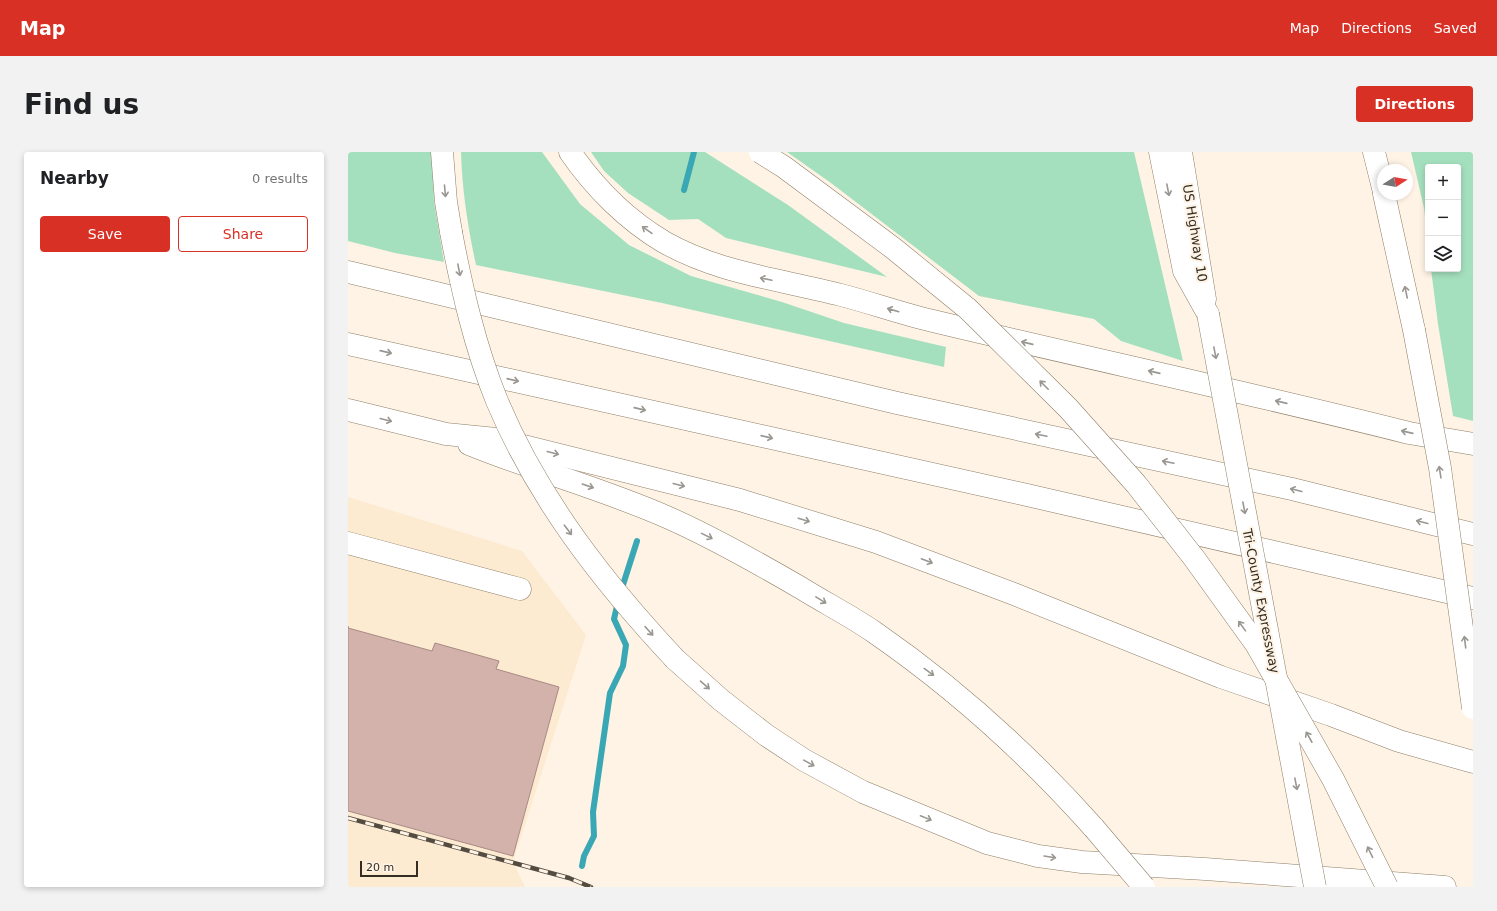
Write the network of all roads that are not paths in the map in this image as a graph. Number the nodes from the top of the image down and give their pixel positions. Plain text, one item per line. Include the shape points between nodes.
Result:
1 (442, 152) edge
2 (570, 152) edge
3 (760, 152) edge
4 (1160, 152) edge
5 (1181, 152) edge
6 (1374, 152) edge
7 (1377, 164) edge
8 (1385, 200) edge
9 (348, 272) edge
10 (1208, 314) junction
11 (348, 344) edge
12 (348, 410) edge
13 (446, 434) junction
14 (1473, 444) edge
15 (1473, 534) edge
16 (348, 543) edge
17 (520, 589) dead end
18 (1473, 598) edge
19 (1473, 708) edge
20 (1473, 762) edge
21 (1144, 887) edge
22 (1315, 887) edge
23 (1387, 887) edge
24 (1445, 887) edge

1 -> 24 main road, bridge via 451,232 460,280 478,345 497,400 537,481 564,524 601,574 648,630 675,659 721,700 766,735 804,760 863,792 987,844 1038,856 1082,862
14 -> 2 main road via 1408,433 930,320 839,294 742,274 671,245 646,229 589,179
23 -> 3 main road, bridge via 1333,779 1256,644 1136,484 1068,408 968,309 784,167
4 -> 10 main road via 1184,271
5 - 10 main road, US Highway 10
6 - 7 main road
19 -> 8 main road, bridge via 1440,468 1414,330
15 -> 9 main road via 1292,489 897,403
10 -> 22 main road, Tri-County Expressway, bridge
11 -> 18 main road
12 -> 13 main road
13 -> 20 main road via 496,439 740,500 876,542 1221,677 1331,714 1399,741
13 -> 21 main road, bridge via 496,455 608,493 669,518 774,572 873,631 936,677 983,717 1068,799
16 - 17 main road

